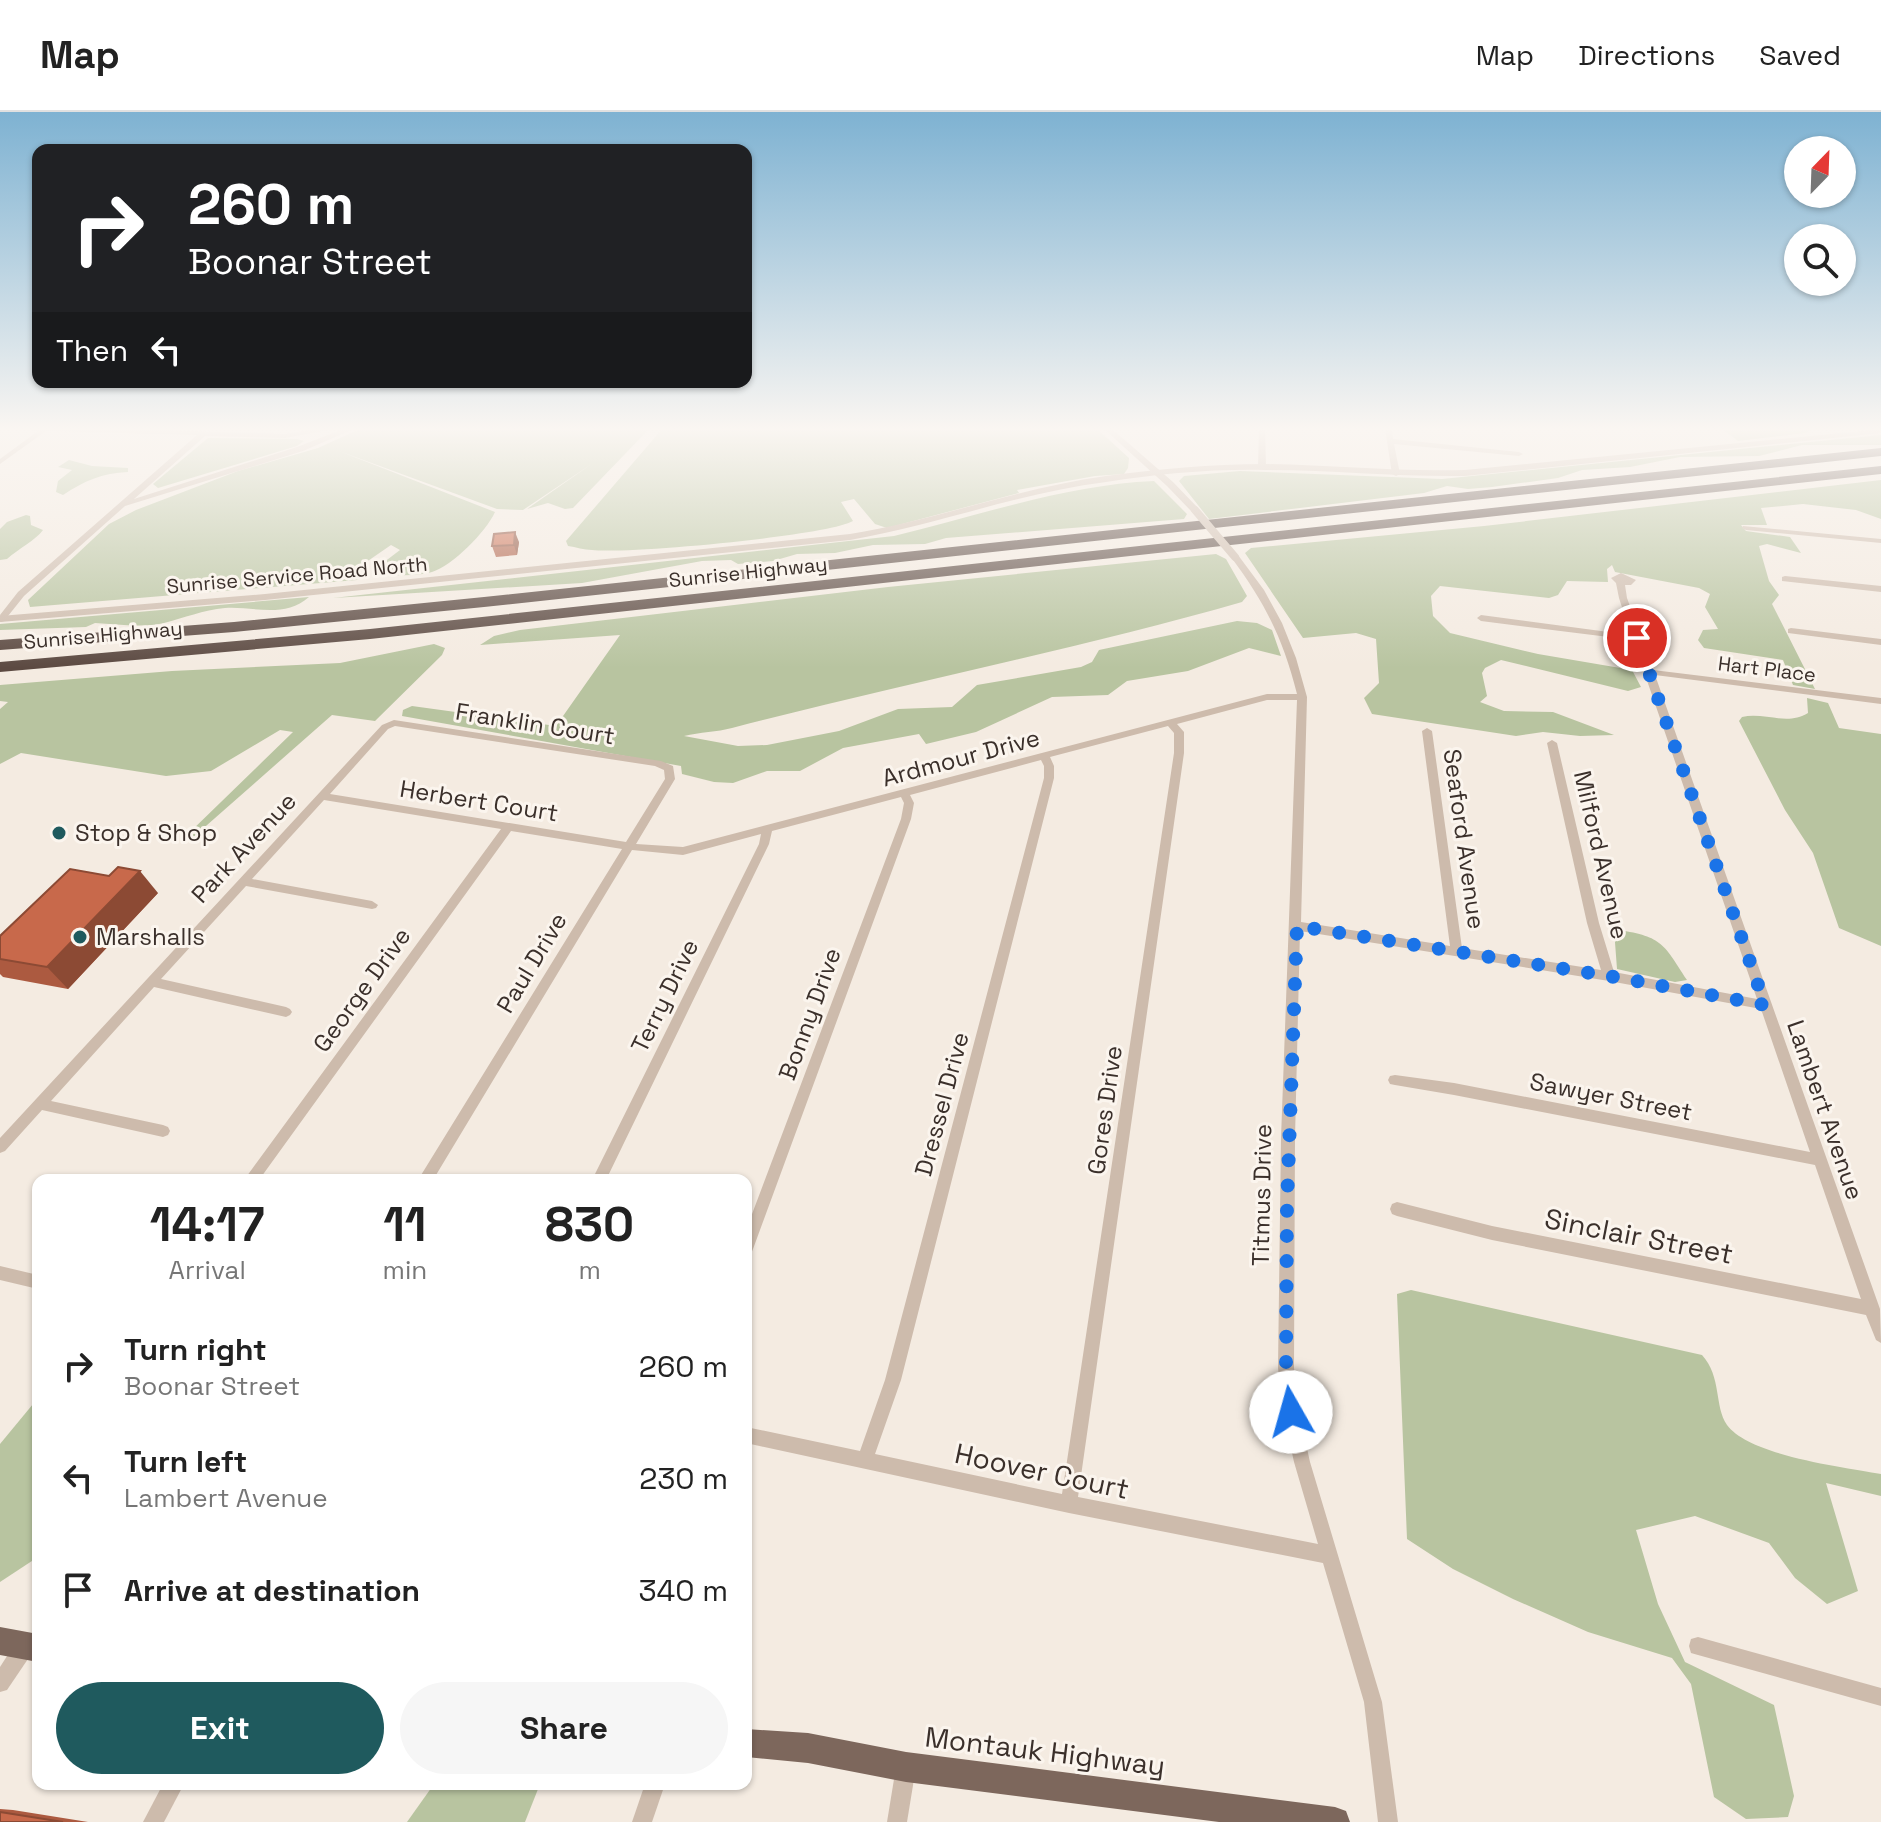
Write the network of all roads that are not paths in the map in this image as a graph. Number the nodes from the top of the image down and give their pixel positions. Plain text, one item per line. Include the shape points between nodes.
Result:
1 (119, 508) edge
2 (986, 508) edge
3 (1193, 508) edge
4 (1361, 508) edge
5 (1533, 508) edge
6 (1746, 528) dead end
7 (1881, 541) edge
8 (1785, 579) dead end
9 (1620, 582) dead end
10 (1881, 589) edge
11 (1481, 618) dead end
12 (0, 619) edge
13 (1791, 631) dead end
14 (1637, 638) junction
15 (1881, 642) edge
16 (0, 645) edge
17 (0, 667) edge
18 (1649, 672) junction
19 (1302, 697) junction
20 (1881, 701) edge
21 (394, 723) joint
22 (1172, 724) junction
23 (1427, 731) dead end
24 (1552, 743) dead end
25 (1045, 757) junction
26 (669, 768) joint
27 (904, 794) junction
28 (322, 796) junction
29 (509, 826) junction
30 (767, 830) junction
31 (629, 846) junction
32 (243, 881) junction
33 (372, 905) dead end
34 (1297, 926) junction
35 (1457, 952) junction
36 (1609, 976) junction
37 (151, 982) junction
38 (1765, 1005) junction
39 (286, 1012) dead end
40 (1395, 1080) dead end
41 (40, 1104) junction
42 (163, 1131) dead end
43 (0, 1147) edge
44 (1819, 1160) junction
45 (255, 1174) edge
46 (429, 1174) edge
47 (602, 1174) edge
48 (1397, 1209) dead end
49 (752, 1233) edge
50 (0, 1273) edge
51 (32, 1281) edge
52 (1872, 1309) junction
53 (1881, 1335) edge
54 (752, 1436) edge
55 (865, 1460) junction
56 (1069, 1504) junction
57 (1328, 1555) junction
58 (21, 1645) edge
59 (1698, 1646) dead end
60 (0, 1683) edge
61 (1881, 1697) edge
62 (752, 1743) edge
63 (906, 1767) junction
64 (171, 1790) edge
65 (653, 1790) edge
66 (153, 1822) edge
67 (642, 1822) edge
68 (897, 1822) edge
69 (1335, 1822) edge
70 (1388, 1822) edge

1 - 12 street
2 - 12 street, Sunrise Service Road North via 850,537
3 - 19 street, Titmus Drive, bridge via 1262,591 1282,628
4 - 16 highway, Sunrise Highway via 484,602
5 - 17 highway, Sunrise Highway via 370,634
6 - 7 street
8 - 10 street
9 - 14 street, Lambert Avenue
11 - 14 street
13 - 15 street
14 - 18 street, Lambert Avenue
18 - 20 street, Hart Place
18 - 38 street, Lambert Avenue
19 - 22 street, Ardmour Drive via 1267,697
19 - 34 street, Titmus Drive
21 - 26 street, Franklin Court
21 - 28 street, Park Avenue via 376,735
22 - 25 street, Ardmour Drive
22 - 56 street, Gores Drive via 1179,732 1179,753
23 - 35 street, Seaford Avenue
24 - 36 street, Milford Avenue
25 - 27 street, Ardmour Drive
25 - 55 street, Dressel Drive via 1049,778 893,1380
26 - 31 street, Paul Drive via 670,779
27 - 30 street, Ardmour Drive
27 - 49 street, Bonny Drive via 909,803 906,819
28 - 29 street, Herbert Court
28 - 32 street, Park Avenue
29 - 31 street, Herbert Court
29 - 45 street, George Drive
30 - 31 street, Ardmour Drive via 698,850
30 - 47 street, Terry Drive
31 - 46 street, Paul Drive
32 - 33 street
32 - 37 street, Park Avenue
34 - 35 street
34 - 57 street, Titmus Drive via 1286,1368 1302,1462
35 - 36 street
36 - 38 street
37 - 39 street
37 - 41 street, Park Avenue
38 - 44 street, Lambert Avenue
40 - 44 street, Sawyer Street
41 - 42 street
41 - 43 street, Park Avenue
44 - 52 street, Lambert Avenue
48 - 52 street, Sinclair Street
50 - 51 street
52 - 53 street, Lambert Avenue
54 - 55 street, Hoover Court
55 - 56 street, Hoover Court
56 - 57 street, Hoover Court
57 - 70 street, Titmus Drive via 1373,1702
58 - 60 street
59 - 61 street
62 - 63 main road, Montauk Highway
63 - 68 street
63 - 69 main road, Montauk Highway
64 - 66 street
65 - 67 street

